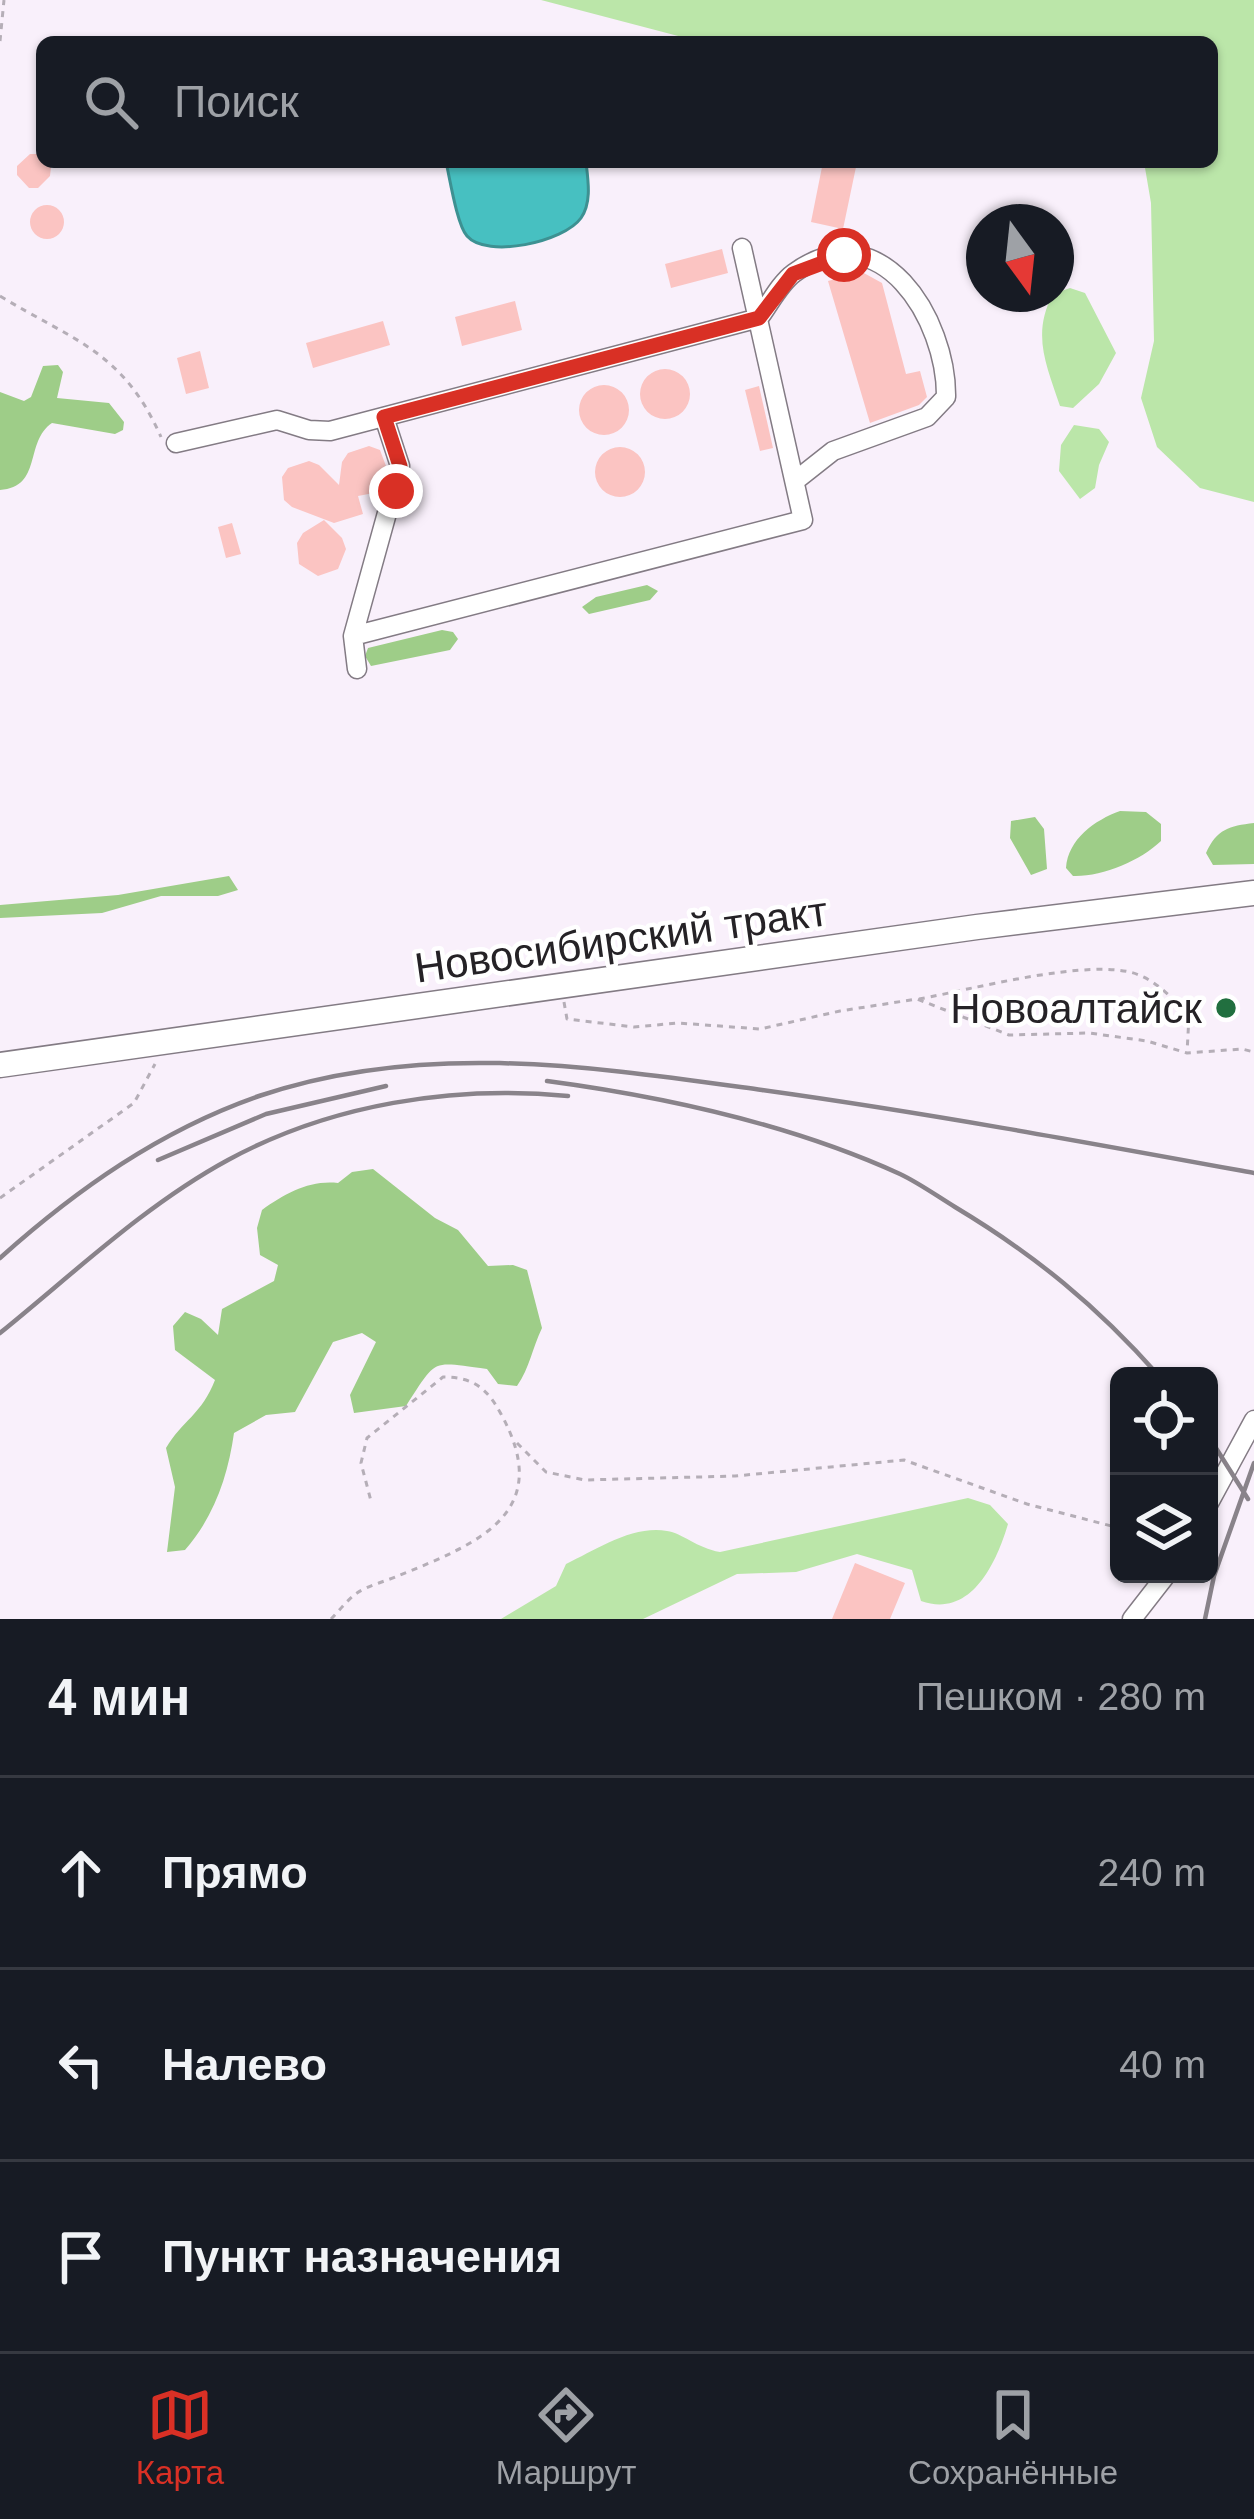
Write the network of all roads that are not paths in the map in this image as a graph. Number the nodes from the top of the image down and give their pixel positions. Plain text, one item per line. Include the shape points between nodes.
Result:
1 (742, 248) dead end
2 (759, 318) junction
3 (384, 417) junction
4 (176, 443) road end
5 (795, 481) junction
6 (353, 636) junction
7 (357, 670) dead end
8 (1254, 893) edge
9 (1254, 905) edge
10 (1024, 922) junction
11 (0, 1064) edge
12 (1254, 1420) edge
13 (1218, 1486) edge
14 (1160, 1583) edge
15 (1132, 1619) edge

1 - 2 street
2 - 3 street
2 - 5 street
2 - 5 street via 793,274 844,255 867,256 905,282 946,373 946,397 927,417 833,451
3 - 4 street via 330,431 277,420
3 - 6 street via 400,466
5 - 6 street via 803,520
6 - 7 street
8 - 10 main road, Новосибирский тракт
9 - 10 main road
10 - 11 main road, Новосибирский тракт
12 - 13 street
14 - 15 street

